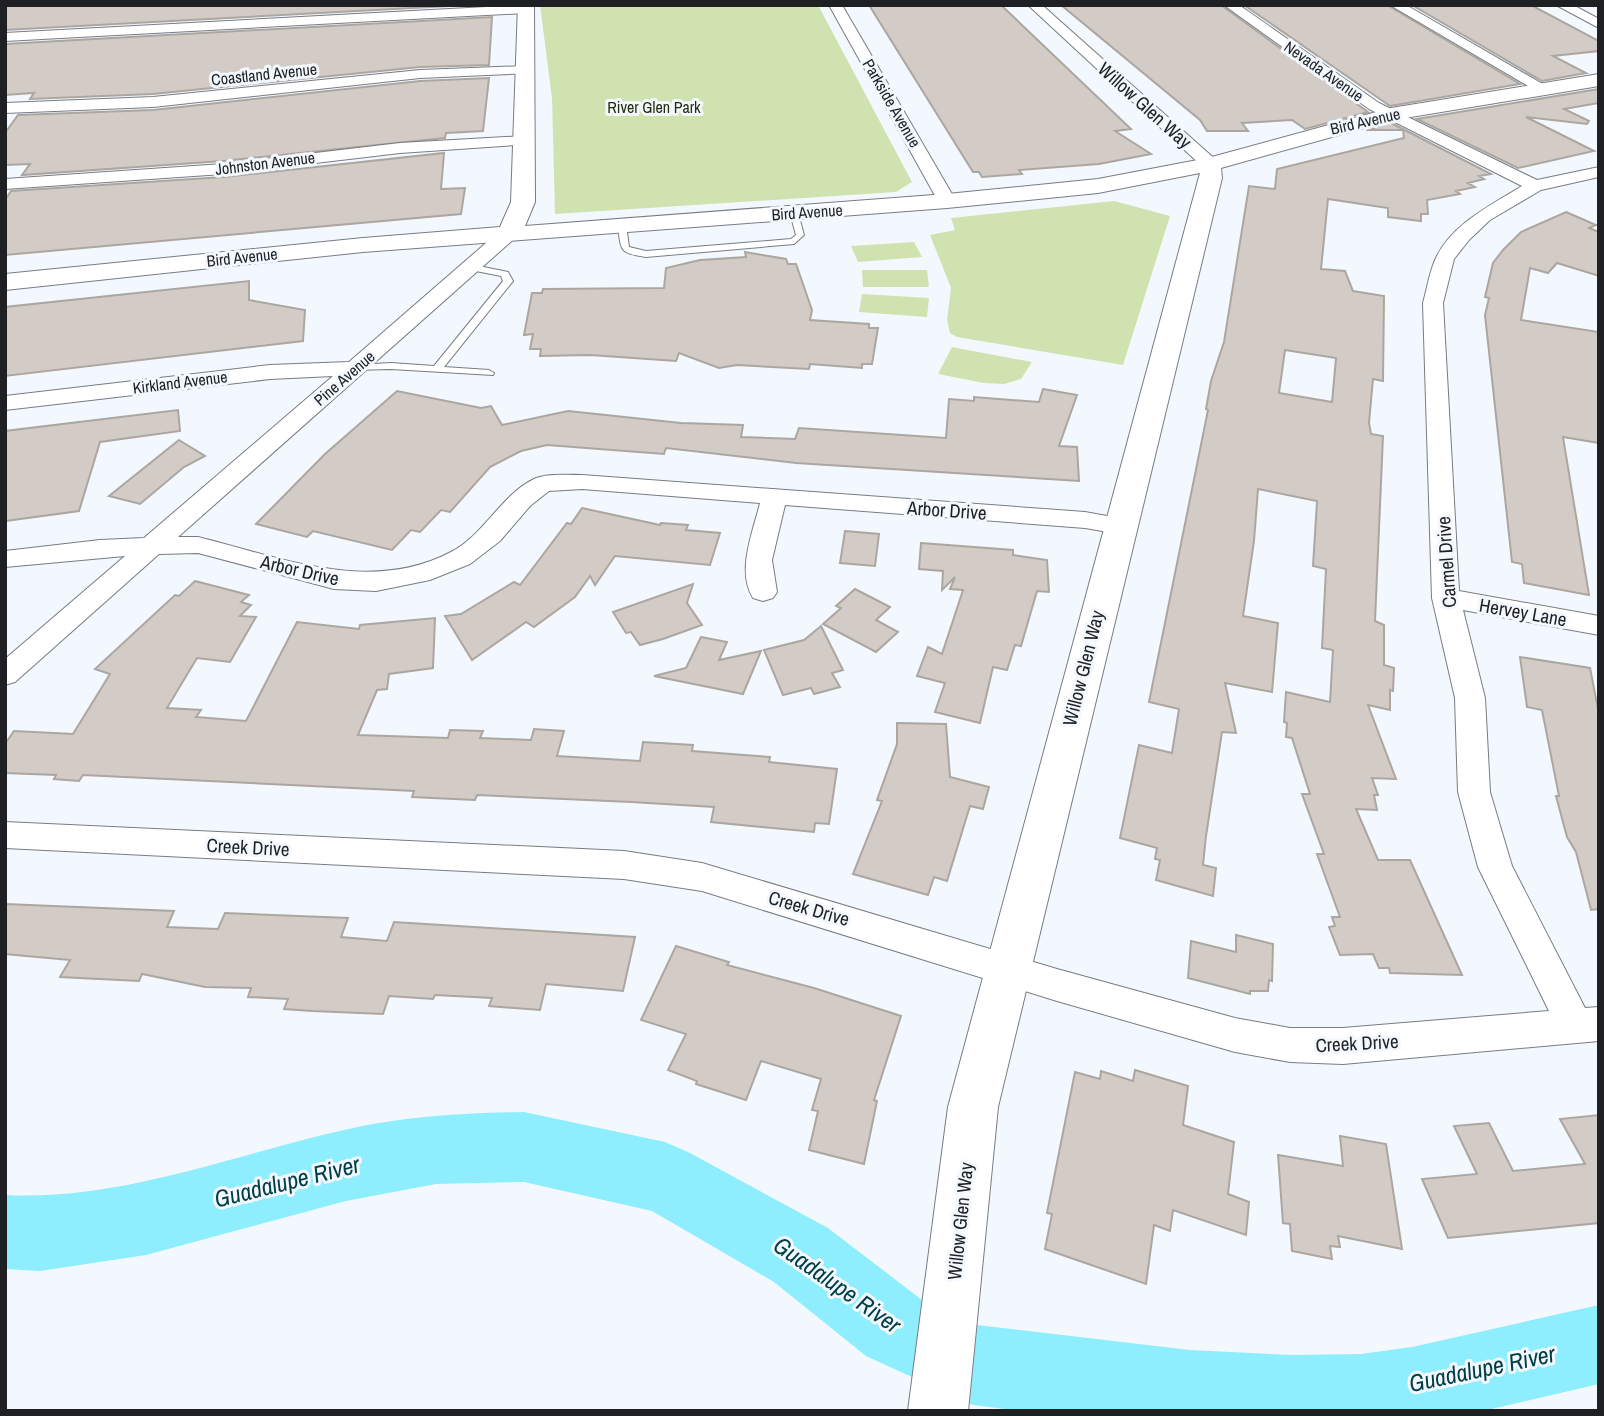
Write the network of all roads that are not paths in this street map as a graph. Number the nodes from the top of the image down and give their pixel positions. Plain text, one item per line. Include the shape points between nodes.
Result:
1 (835, 5) edge
2 (1034, 5) edge
3 (1230, 5) edge
4 (1396, 5) edge
5 (1562, 5) edge
6 (526, 7) edge
7 (1599, 24) edge
8 (5, 37) edge
9 (526, 69) junction
10 (1599, 80) edge
11 (1545, 90) junction
12 (5, 108) edge
13 (1391, 114) junction
14 (524, 141) junction
15 (1210, 164) junction
16 (1599, 172) edge
17 (1123, 182) junction
18 (5, 184) edge
19 (1535, 186) junction
20 (947, 201) junction
21 (1203, 207) junction
22 (508, 234) junction
23 (469, 267) junction
24 (5, 282) edge
25 (356, 368) junction
26 (437, 369) junction
27 (489, 373) dead end
28 (5, 403) edge
29 (774, 497) junction
30 (1119, 526) junction
31 (153, 546) junction
32 (5, 559) edge
33 (763, 592) dead end
34 (1446, 598) junction
35 (1599, 626) edge
36 (5, 675) edge
37 (5, 835) edge
38 (1007, 968) junction
39 (1587, 1025) edge
40 (938, 1411) edge

1 - 20 street, Parkside Avenue
2 - 15 street, Willow Glen Way
3 - 13 street, Nevada Avenue
4 - 11 street
5 - 7 street
6 - 8 street
6 - 9 street, Pine Avenue
9 - 12 street, Coastland Avenue via 420,74 166,101
9 - 14 street, Pine Avenue
10 - 11 street, Bird Avenue
11 - 13 street, Bird Avenue
13 - 15 street, Bird Avenue
13 - 19 street, Nevada Avenue
14 - 18 street, Johnston Avenue
14 - 22 street, Pine Avenue via 523,202
15 - 17 street, Bird Avenue
15 - 21 street, Willow Glen Way via 1212,175
16 - 19 street, Carmel Drive
17 - 20 street, Bird Avenue
17 - 21 street via 1180,188
19 - 34 street, Carmel Drive via 1484,216 1462,236 1445,259 1433,303
20 - 22 street, Bird Avenue
21 - 30 street, Willow Glen Way
22 - 23 street, Pine Avenue
22 - 24 street, Bird Avenue
23 - 25 street, Pine Avenue
23 - 26 lane via 505,274 508,281
25 - 26 lane
25 - 28 street, Kirkland Avenue via 270,372
25 - 31 street, Pine Avenue
26 - 27 lane
29 - 30 street, Arbor Drive
29 - 31 street, Arbor Drive via 582,482 543,484 461,558 421,574 376,582 334,580 198,545
29 - 33 street via 759,559
30 - 38 street, Willow Glen Way
31 - 32 street, Arbor Drive
31 - 36 street, Pine Avenue
34 - 35 street, Hervey Lane
34 - 39 street, Carmel Drive via 1470,698 1474,792 1495,867
37 - 38 street, Creek Drive via 624,865 702,877
38 - 39 street, Creek Drive via 1235,1035 1290,1045 1343,1046
38 - 40 street, Willow Glen Way via 973,1107

